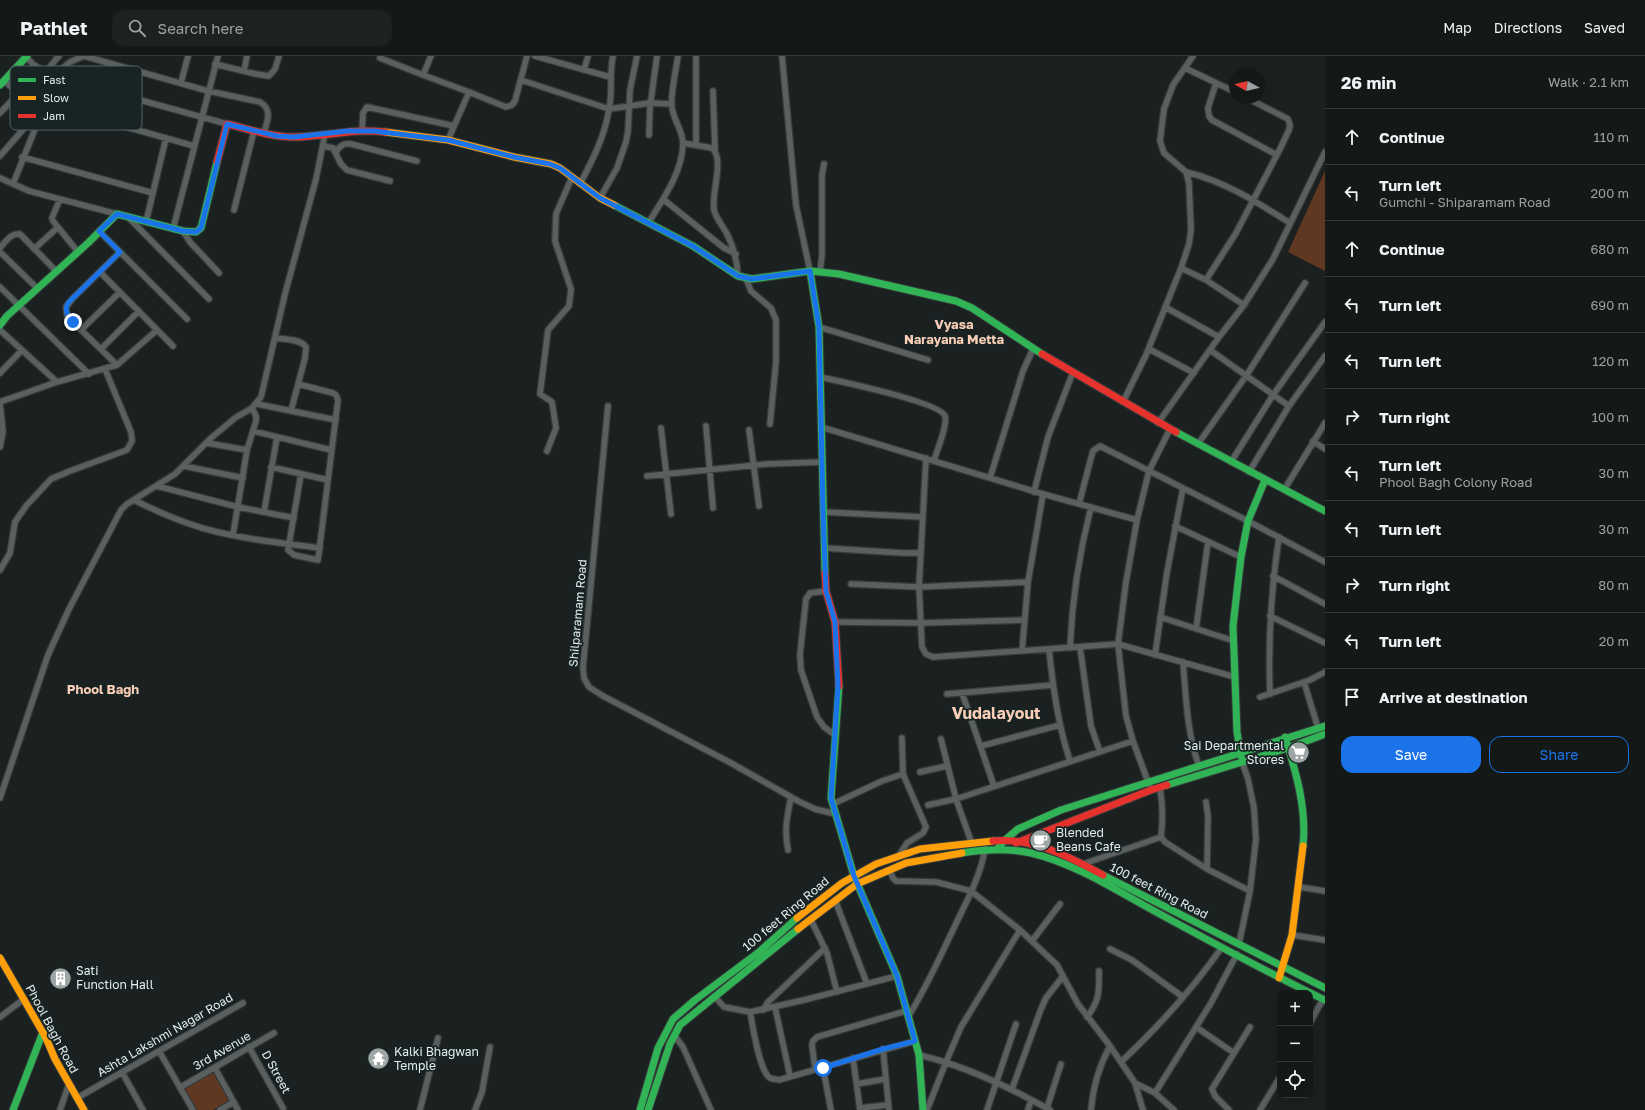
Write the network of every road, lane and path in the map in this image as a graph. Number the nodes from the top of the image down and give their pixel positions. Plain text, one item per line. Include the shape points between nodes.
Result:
1 (27, 56) edge
2 (59, 56) edge
3 (188, 56) edge
4 (218, 56) edge
5 (247, 56) edge
6 (279, 56) edge
7 (431, 56) edge
8 (527, 56) edge
9 (535, 56) edge
10 (588, 56) edge
11 (613, 56) edge
12 (637, 56) edge
13 (657, 56) edge
14 (678, 56) edge
15 (782, 56) edge
16 (1193, 56) edge
17 (94, 57) edge
18 (380, 58) dead end
19 (696, 58) dead end
20 (215, 64) junction
21 (18, 66) edge
22 (36, 66) edge
23 (51, 66) edge
24 (66, 66) edge
25 (124, 66) edge
26 (1185, 68) junction
27 (584, 70) junction
28 (142, 71) edge
29 (244, 71) junction
30 (10, 74) edge
31 (423, 74) junction
32 (610, 77) junction
33 (521, 80) junction
34 (2, 83) edge
35 (181, 83) junction
36 (1216, 83) junction
37 (1229, 89) edge
38 (713, 90) dead end
39 (208, 91) junction
40 (469, 92) junction
41 (142, 101) edge
42 (10, 102) edge
43 (650, 103) junction
44 (672, 104) junction
45 (1259, 104) edge
46 (630, 106) junction
47 (609, 109) junction
48 (0, 113) edge
49 (202, 118) junction
50 (227, 124) junction
51 (454, 126) junction
52 (23, 130) edge
53 (33, 130) edge
54 (138, 130) edge
55 (362, 130) junction
56 (254, 131) junction
57 (264, 133) junction
58 (325, 134) junction
59 (649, 135) dead end
60 (166, 138) junction
61 (448, 140) junction
62 (683, 143) junction
63 (696, 145) junction
64 (194, 146) junction
65 (324, 146) junction
66 (714, 150) junction
67 (336, 152) junction
68 (1325, 152) edge
69 (1277, 155) junction
70 (0, 156) edge
71 (22, 157) junction
72 (417, 161) dead end
73 (824, 164) dead end
74 (1186, 172) junction
75 (572, 177) junction
76 (0, 178) edge
77 (390, 180) dead end
78 (13, 184) junction
79 (580, 184) junction
80 (153, 193) junction
81 (600, 198) junction
82 (60, 199) junction
83 (663, 199) junction
84 (1253, 199) junction
85 (234, 210) dead end
86 (117, 214) junction
87 (128, 217) junction
88 (146, 222) junction
89 (649, 222) junction
90 (1290, 223) junction
91 (57, 228) junction
92 (173, 229) junction
93 (99, 231) junction
94 (183, 231) junction
95 (0, 248) edge
96 (34, 249) junction
97 (0, 252) edge
98 (78, 252) junction
99 (120, 252) junction
100 (736, 254) junction
101 (1181, 268) junction
102 (56, 271) junction
103 (810, 271) junction
104 (100, 272) junction
105 (820, 272) junction
106 (219, 273) dead end
107 (738, 276) junction
108 (746, 279) junction
109 (1206, 280) junction
110 (1305, 283) dead end
111 (0, 287) edge
112 (37, 288) junction
113 (120, 292) junction
114 (209, 299) dead end
115 (19, 305) junction
116 (1244, 305) junction
117 (1165, 307) junction
118 (139, 311) junction
119 (187, 319) dead end
120 (1325, 322) edge
121 (0, 325) edge
122 (819, 327) junction
123 (0, 330) edge
124 (81, 330) junction
125 (158, 330) junction
126 (1219, 336) junction
127 (275, 338) junction
128 (173, 346) dead end
129 (1034, 348) junction
130 (1149, 348) junction
131 (101, 349) junction
132 (22, 350) junction
133 (1210, 350) junction
134 (1325, 356) edge
135 (928, 360) dead end
136 (117, 365) junction
137 (105, 369) junction
138 (1073, 372) junction
139 (0, 373) edge
140 (1194, 373) junction
141 (90, 374) junction
142 (1246, 376) junction
143 (820, 377) junction
144 (57, 382) junction
145 (298, 384) junction
146 (1273, 395) junction
147 (1123, 402) junction
148 (0, 403) edge
149 (254, 406) junction
150 (608, 406) dead end
151 (1289, 406) junction
152 (291, 411) junction
153 (336, 420) junction
154 (1158, 422) junction
155 (770, 424) dead end
156 (1325, 424) edge
157 (706, 426) dead end
158 (821, 427) junction
159 (661, 428) dead end
160 (1170, 429) junction
161 (749, 430) dead end
162 (253, 431) junction
163 (277, 437) junction
164 (1314, 441) junction
165 (207, 443) junction
166 (1198, 444) junction
167 (0, 447) edge
168 (1325, 449) edge
169 (247, 450) junction
170 (331, 450) junction
171 (547, 451) dead end
172 (926, 458) junction
173 (934, 460) junction
174 (822, 462) junction
175 (1231, 462) junction
176 (754, 465) junction
177 (184, 466) junction
178 (271, 467) junction
179 (711, 469) junction
180 (1149, 471) junction
181 (1249, 472) junction
182 (301, 474) junction
183 (667, 474) junction
184 (647, 476) dead end
185 (243, 478) junction
186 (990, 478) junction
187 (328, 480) junction
188 (1265, 480) junction
189 (157, 486) junction
190 (1182, 488) junction
191 (1284, 490) junction
192 (1034, 492) junction
193 (1042, 494) junction
194 (134, 500) junction
195 (1079, 504) junction
196 (759, 506) dead end
197 (238, 507) junction
198 (1091, 507) junction
199 (713, 508) dead end
200 (1325, 511) edge
201 (264, 512) junction
202 (823, 512) junction
203 (671, 514) dead end
204 (923, 517) junction
205 (294, 518) junction
206 (1137, 520) junction
207 (1248, 521) junction
208 (1175, 526) junction
209 (233, 535) junction
210 (1279, 537) junction
211 (1208, 542) junction
212 (289, 544) junction
213 (320, 548) junction
214 (824, 548) junction
215 (921, 553) junction
216 (1241, 557) junction
217 (1325, 562) edge
218 (0, 570) edge
219 (1273, 576) junction
220 (1028, 582) junction
221 (851, 584) dead end
222 (919, 587) junction
223 (826, 591) junction
224 (1325, 604) edge
225 (1270, 616) junction
226 (1160, 617) junction
227 (1025, 620) junction
228 (835, 622) junction
229 (921, 622) junction
230 (1196, 628) junction
231 (1234, 641) junction
232 (1325, 643) edge
233 (1118, 644) junction
234 (1080, 647) junction
235 (1070, 648) junction
236 (1048, 649) junction
237 (1022, 651) junction
238 (1155, 655) junction
239 (1183, 662) junction
240 (1325, 672) edge
241 (1235, 677) junction
242 (1304, 682) junction
243 (1053, 685) junction
244 (962, 693) junction
245 (947, 694) dead end
246 (1270, 694) junction
247 (1260, 697) dead end
248 (1060, 725) junction
249 (1321, 727) edge
250 (1325, 734) edge
251 (835, 735) junction
252 (902, 738) dead end
253 (1286, 738) junction
254 (941, 739) dead end
255 (1133, 741) junction
256 (980, 746) junction
257 (1288, 748) junction
258 (1100, 752) junction
259 (1240, 753) junction
260 (1070, 761) junction
261 (1242, 762) junction
262 (947, 766) junction
263 (1199, 766) junction
264 (920, 772) dead end
265 (903, 774) junction
266 (1147, 782) junction
267 (994, 786) junction
268 (1160, 788) junction
269 (1151, 790) junction
270 (791, 797) junction
271 (0, 798) edge
272 (956, 799) junction
273 (1206, 802) dead end
274 (833, 804) junction
275 (928, 805) dead end
276 (836, 814) junction
277 (1161, 837) junction
278 (1004, 840) junction
279 (1017, 842) junction
280 (972, 844) junction
281 (998, 848) junction
282 (985, 849) junction
283 (1011, 849) junction
284 (788, 850) dead end
285 (898, 857) junction
286 (1083, 865) junction
287 (1207, 869) junction
288 (889, 870) junction
289 (854, 876) junction
290 (857, 884) junction
291 (1299, 887) junction
292 (972, 891) junction
293 (1250, 891) junction
294 (1325, 891) edge
295 (835, 900) junction
296 (1060, 904) dead end
297 (812, 920) junction
298 (1020, 930) junction
299 (1292, 935) junction
300 (1325, 940) edge
301 (1032, 941) junction
302 (1239, 944) junction
303 (1222, 947) junction
304 (825, 948) junction
305 (1110, 949) dead end
306 (1237, 954) junction
307 (0, 958) edge
308 (1283, 966) junction
309 (1099, 971) dead end
310 (897, 976) junction
311 (1063, 976) junction
312 (1279, 978) junction
313 (866, 984) junction
314 (1325, 988) edge
315 (837, 992) junction
316 (715, 997) junction
317 (1183, 997) junction
318 (24, 999) junction
319 (1324, 999) edge
320 (243, 1003) dead end
321 (775, 1007) junction
322 (762, 1010) junction
323 (750, 1012) junction
324 (907, 1014) junction
325 (1087, 1016) junction
326 (0, 1017) edge
327 (1313, 1018) edge
328 (1016, 1024) dead end
329 (1250, 1027) dead end
330 (1196, 1028) junction
331 (43, 1032) junction
332 (274, 1033) dead end
333 (674, 1036) junction
334 (438, 1038) dead end
335 (915, 1041) junction
336 (1110, 1046) junction
337 (250, 1047) junction
338 (490, 1047) dead end
339 (883, 1049) junction
340 (159, 1051) junction
341 (1234, 1053) junction
342 (919, 1055) junction
343 (853, 1058) junction
344 (946, 1062) junction
345 (1121, 1062) junction
346 (1061, 1064) dead end
347 (215, 1068) junction
348 (823, 1068) junction
349 (815, 1069) junction
350 (122, 1072) junction
351 (790, 1076) junction
352 (885, 1079) junction
353 (997, 1082) junction
354 (1277, 1082) edge
355 (69, 1084) junction
356 (857, 1084) junction
357 (1135, 1084) junction
358 (181, 1087) junction
359 (1012, 1089) junction
360 (1156, 1093) junction
361 (77, 1098) junction
362 (1031, 1100) junction
363 (234, 1102) junction
364 (283, 1108) dead end
365 (888, 1108) edge
366 (860, 1109) edge
367 (1049, 1109) edge
368 (13, 1110) edge
369 (60, 1110) edge
370 (84, 1110) edge
371 (143, 1110) edge
372 (193, 1110) edge
373 (220, 1110) edge
374 (238, 1110) edge
375 (420, 1110) edge
376 (475, 1110) edge
377 (640, 1110) edge
378 (648, 1110) edge
379 (710, 1110) edge
380 (831, 1110) edge
381 (923, 1110) edge
382 (927, 1110) edge
383 (988, 1110) edge
384 (1028, 1110) edge
385 (1091, 1110) edge
386 (1143, 1110) edge
387 (1174, 1110) edge
388 (1229, 1110) edge
389 (1260, 1110) edge

1 - 21 street
1 - 22 street
2 - 23 street
3 - 35 street
4 - 20 street
5 - 29 street
6 - 29 street via 275,69 269,76
7 - 31 street
8 - 33 street
9 - 27 street
10 - 27 street
11 - 32 street
12 - 46 street via 630,90
13 - 43 street
14 - 44 street
15 - 103 street via 796,205
16 - 26 street
17 - 24 street via 77,58
17 - 25 street
18 - 31 street
19 - 63 street
20 - 29 street
20 - 39 street
26 - 36 street
26 - 74 street via 1173,85 1164,109 1160,141 1164,153
27 - 32 street
28 - 35 street
30 - 34 street
31 - 40 street
32 - 47 street
33 - 40 street via 515,101 506,107
33 - 47 street
35 - 39 street
36 - 37 street
36 - 69 street via 1208,108 1212,120
38 - 66 street
39 - 49 street
39 - 57 street via 260,102 266,106 268,111
40 - 51 street
41 - 49 street
42 - 48 street
43 - 44 street
43 - 46 street
43 - 59 street
44 - 62 street
45 - 69 street via 1288,119 1289,130
46 - 47 street
46 - 81 street via 628,131 618,168
47 - 79 street via 601,142
49 - 50 street
49 - 64 street
50 - 56 street
50 - 94 street via 201,228 196,232
51 - 55 street via 365,107 362,113
51 - 61 street
52 - 70 street
53 - 71 street
54 - 60 street
55 - 58 street
55 - 61 street
56 - 57 street
56 - 85 street
57 - 58 street via 294,137
58 - 65 street
60 - 64 street
60 - 80 street
61 - 75 street via 550,164
62 - 63 street
62 - 83 street via 679,166
63 - 66 street
64 - 92 street
65 - 67 street via 333,148
65 - 127 street
66 - 100 street via 718,167 714,188 714,210
67 - 72 street via 343,144 351,144
67 - 77 street via 347,170
68 - 90 street
69 - 84 street
71 - 78 street
71 - 80 street
73 - 105 street
74 - 84 street via 1212,180
74 - 101 street via 1189,182 1191,230
75 - 79 street
75 - 171 street via 556,214 555,241 571,289 569,306 548,330 546,340 540,394 552,402 556,428
76 - 78 street
78 - 82 street
79 - 81 street
80 - 88 street
81 - 89 street
82 - 86 street
82 - 91 street via 52,218
83 - 89 street
83 - 100 street via 724,248
84 - 90 street
84 - 109 street via 1236,233
86 - 87 street
86 - 93 street
87 - 88 street
87 - 114 street
88 - 92 street
89 - 107 street via 693,246
90 - 116 street
91 - 96 street
91 - 98 street
92 - 94 street
93 - 98 street
93 - 99 street
94 - 106 street
95 - 96 street via 10,237 20,234
96 - 102 street
97 - 112 street
98 - 102 street
99 - 104 street
99 - 119 street
100 - 107 street
101 - 109 street
101 - 117 street
102 - 112 street
103 - 105 street
103 - 108 street
103 - 122 street
104 - 113 street
104 - 124 street via 66,307 68,316
105 - 129 street via 839,274 956,301 972,308
107 - 108 street
108 - 155 street via 751,291 771,308 776,320 776,362
109 - 116 street
110 - 142 street
111 - 115 street
112 - 115 street
113 - 118 street
113 - 124 street
115 - 121 street
115 - 141 street
116 - 126 street
117 - 126 street
117 - 130 street
118 - 125 street
118 - 131 street
120 - 146 street
122 - 135 street
122 - 143 street
123 - 132 street
124 - 131 street
125 - 128 street
125 - 136 street
126 - 133 street
127 - 145 street via 300,342 306,347
127 - 149 street via 261,397
129 - 138 street
129 - 186 street via 1023,371
130 - 140 street
130 - 147 street
131 - 136 street
132 - 139 street
132 - 144 street
133 - 140 street
133 - 142 street
134 - 151 street
136 - 137 street
137 - 141 street
137 - 218 street via 131,432 130,446 122,452 51,480 26,506 15,522 10,553
138 - 147 street
138 - 192 street via 1048,437
140 - 154 street
141 - 144 street
142 - 146 street
142 - 166 street
143 - 158 street
143 - 173 street via 919,402 941,411 946,421
144 - 148 street
145 - 152 street
145 - 153 street via 336,395
146 - 151 street
146 - 175 street
147 - 154 street
148 - 167 street via 3,432
149 - 152 street
149 - 162 street via 256,421
149 - 165 street via 235,418
150 - 270 street, Shilparamam Road via 584,678 589,687 603,696
151 - 181 street
152 - 153 street
153 - 170 street
154 - 160 street
156 - 164 street
157 - 179 street
158 - 172 street
158 - 174 street
159 - 183 street
160 - 166 street
160 - 180 street
161 - 176 street
162 - 163 street
162 - 169 street
163 - 170 street
163 - 178 street
164 - 168 street
164 - 191 street
165 - 169 street
165 - 177 street
166 - 175 street
169 - 185 street
170 - 187 street
172 - 173 street
172 - 204 street
173 - 186 street
174 - 176 street
174 - 202 street
175 - 181 street
176 - 179 street
176 - 196 street
177 - 185 street
177 - 189 street
178 - 182 street
178 - 201 street
179 - 183 street
179 - 199 street
180 - 190 street
180 - 195 street via 1104,447 1096,447
180 - 206 street
181 - 188 street
182 - 187 street
182 - 205 street
183 - 184 street
183 - 203 street
185 - 197 street
186 - 192 street
187 - 213 street
188 - 191 street
188 - 207 street
189 - 194 street
189 - 197 street
190 - 207 street
190 - 208 street
191 - 200 street
192 - 193 street
193 - 195 street
193 - 220 street
194 - 209 street via 190,524
194 - 271 street via 121,510 116,518 66,616 40,675
195 - 198 street
197 - 201 street
197 - 209 street
198 - 206 street
198 - 235 street via 1075,588
201 - 205 street
202 - 204 street
202 - 214 street
204 - 215 street
205 - 212 street
206 - 233 street
207 - 210 street
207 - 216 street
208 - 211 street
208 - 226 street
209 - 212 street
210 - 217 street
210 - 219 street
211 - 216 street
211 - 230 street
212 - 213 street
212 - 213 street via 288,550 294,555 318,560
214 - 215 street
214 - 223 street
215 - 222 street
216 - 231 street via 1233,626
219 - 224 street
219 - 225 street
220 - 222 street
220 - 227 street
221 - 222 street
222 - 229 street
223 - 228 street
223 - 251 street via 810,593 806,599 800,654 801,670 816,717
225 - 232 street
225 - 246 street
226 - 230 street
226 - 238 street
227 - 229 street
227 - 237 street
228 - 229 street
228 - 251 street via 838,686
229 - 237 street via 922,647 929,656
230 - 231 street
231 - 241 street
233 - 234 street
233 - 238 street
233 - 255 street via 1126,716
234 - 235 street
234 - 258 street via 1091,726
235 - 236 street
236 - 237 street
236 - 243 street
238 - 239 street
239 - 241 street
239 - 263 street via 1188,726
240 - 242 street
241 - 259 street
242 - 246 street
242 - 249 street
243 - 244 street
243 - 248 street
244 - 245 street
244 - 256 street
246 - 247 street
248 - 256 street
248 - 260 street
249 - 253 street
250 - 257 street
251 - 274 street via 831,798
252 - 265 street
253 - 257 street
253 - 259 street
254 - 262 street
255 - 258 street
255 - 266 street
256 - 267 street
257 - 261 street
257 - 291 street via 1298,779 1305,828
258 - 260 street
259 - 261 street
259 - 263 street
260 - 267 street
261 - 268 street
261 - 293 street via 1254,808 1256,832
262 - 264 street
262 - 272 street
263 - 266 street
265 - 274 street
265 - 285 street via 926,827 923,833 907,843
266 - 269 street
266 - 278 street via 1061,810 1019,828
267 - 272 street
268 - 269 street
268 - 277 street via 1163,823
269 - 279 street
270 - 276 street, Shilparamam Road via 815,809
270 - 284 street via 785,826
272 - 275 street
272 - 280 street
273 - 287 street
274 - 276 street
276 - 289 street
277 - 286 street
277 - 287 street
278 - 279 street, 100 feet Ring Road
278 - 280 street, 100 feet Ring Road
278 - 281 street
279 - 283 street
279 - 286 street, 100 feet Ring Road via 1067,856
280 - 285 street, 100 feet Ring Road via 920,849
281 - 282 street, 100 feet Ring Road
281 - 283 street, 100 feet Ring Road
282 - 288 street, 100 feet Ring Road via 906,863
282 - 292 street
283 - 303 street, 100 feet Ring Road via 1037,854 1073,868
285 - 289 street, 100 feet Ring Road via 876,864
286 - 302 street, 100 feet Ring Road
287 - 293 street
288 - 290 street, 100 feet Ring Road
288 - 292 street via 896,881 936,882
289 - 290 street
289 - 377 street, 100 feet Ring Road via 805,910 759,952 673,1019 658,1048
290 - 295 street, 100 feet Ring Road
290 - 310 street
291 - 294 street
291 - 299 street
292 - 298 street
292 - 324 street via 924,991
293 - 302 street
295 - 297 street, 100 feet Ring Road
295 - 313 street
296 - 301 street
297 - 304 street
297 - 316 street, 100 feet Ring Road
298 - 301 street
298 - 344 street via 961,1027
299 - 300 street
299 - 308 street
301 - 311 street via 1057,965
302 - 308 street, 100 feet Ring Road
303 - 306 street, 100 feet Ring Road
303 - 317 street
304 - 315 street
304 - 322 street
305 - 317 street via 1132,960
306 - 312 street, 100 feet Ring Road
306 - 330 street
307 - 318 street, Phool Bagh Road
308 - 312 street
308 - 314 street, 100 feet Ring Road
309 - 325 street via 1098,1001
310 - 313 street
310 - 324 street
311 - 325 street
311 - 359 street via 1044,1002
312 - 319 street, 100 feet Ring Road
313 - 315 street
315 - 321 street
316 - 323 street via 724,1007
316 - 333 street, 100 feet Ring Road via 680,1025
317 - 345 street via 1148,1037
318 - 326 street
318 - 331 street, Phool Bagh Road
319 - 327 street
320 - 340 street, Ashta Lakshmi Nagar Road
321 - 322 street
321 - 351 street
322 - 323 street
323 - 351 street via 763,1069 770,1078 779,1080
324 - 335 street
324 - 349 street via 817,1037 812,1041
325 - 336 street
328 - 353 street
329 - 341 street
330 - 341 street
330 - 360 street
331 - 355 street, Phool Bagh Road
331 - 368 street
332 - 337 street, 3rd Avenue
333 - 378 street, 100 feet Ring Road
333 - 379 street via 683,1047
334 - 375 street
335 - 339 street
335 - 342 street
336 - 345 street
336 - 385 street via 1102,1061
337 - 347 street, 3rd Avenue
337 - 364 street, D Street
338 - 376 street via 482,1092
339 - 343 street
339 - 352 street
340 - 350 street, Ashta Lakshmi Nagar Road
340 - 358 street
341 - 388 street via 1212,1089 1215,1096
342 - 344 street
342 - 381 street
343 - 348 street
343 - 356 street
344 - 353 street
344 - 382 street
345 - 357 street
346 - 367 street
347 - 358 street, 3rd Avenue
347 - 363 street
348 - 349 street
348 - 380 street
349 - 351 street
350 - 361 street, Ashta Lakshmi Nagar Road
350 - 371 street
352 - 356 street
352 - 365 street
353 - 359 street
353 - 383 street
354 - 389 street
355 - 361 street, Phool Bagh Road
355 - 369 street
356 - 366 street
357 - 360 street
357 - 386 street
358 - 372 street
359 - 362 street
360 - 387 street
361 - 370 street, Phool Bagh Road
362 - 367 street
362 - 384 street
363 - 373 street
363 - 374 street
365 - 366 street

